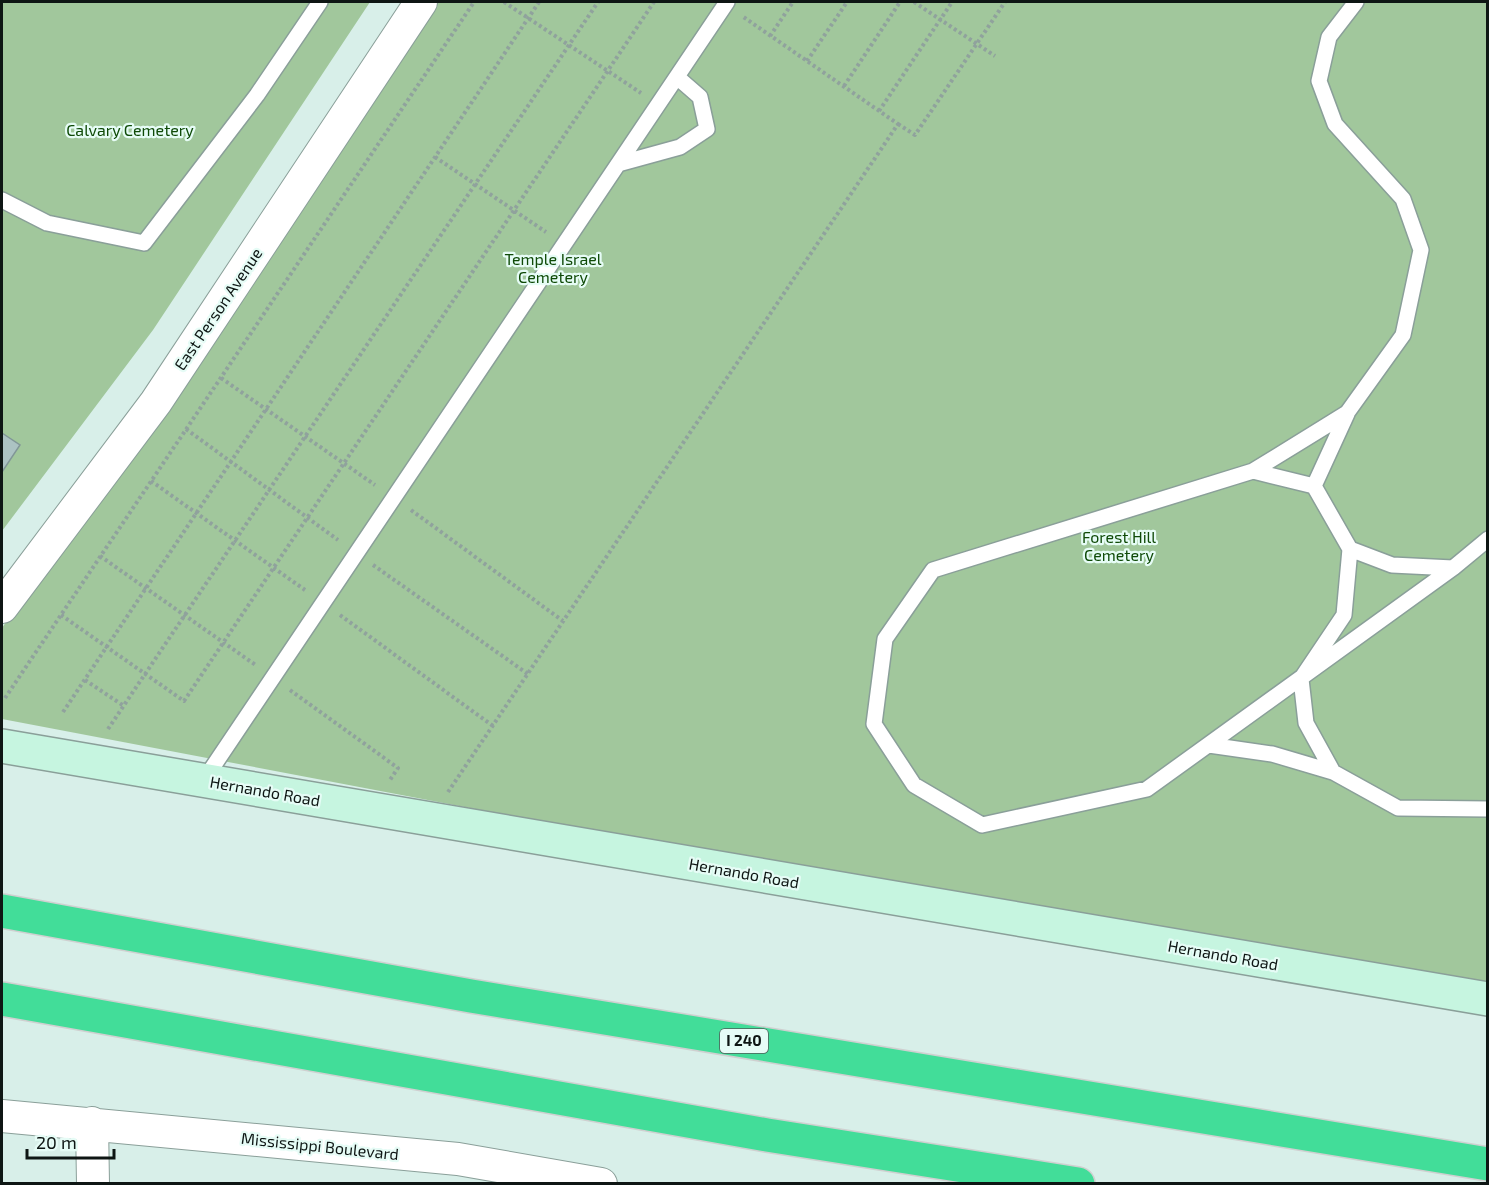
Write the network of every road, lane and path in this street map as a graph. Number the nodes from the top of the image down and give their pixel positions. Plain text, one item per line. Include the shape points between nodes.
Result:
1 (320, 2) edge
2 (421, 2) edge
3 (474, 2) edge
4 (504, 2) edge
5 (539, 2) edge
6 (598, 2) edge
7 (654, 2) edge
8 (793, 2) edge
9 (847, 2) edge
10 (900, 2) edge
11 (914, 2) edge
12 (952, 2) edge
13 (1005, 2) edge
14 (1356, 2) edge
15 (726, 3) edge
16 (528, 17) junction
17 (940, 19) junction
18 (770, 36) junction
19 (977, 43) junction
20 (569, 45) junction
21 (995, 56) dead end
22 (807, 62) junction
23 (607, 71) junction
24 (677, 77) junction
25 (844, 86) junction
26 (658, 104) junction
27 (879, 111) junction
28 (898, 124) junction
29 (435, 157) junction
30 (618, 164) junction
31 (475, 184) junction
32 (2, 200) edge
33 (514, 210) junction
34 (564, 244) junction
35 (1347, 413) junction
36 (1254, 471) junction
37 (1314, 486) junction
38 (1488, 539) edge
39 (1350, 549) junction
40 (1453, 568) junction
41 (2, 607) edge
42 (61, 615) junction
43 (108, 646) junction
44 (145, 675) junction
45 (1301, 679) junction
46 (85, 680) junction
47 (5, 698) dead end
48 (124, 706) junction
49 (63, 712) dead end
50 (108, 729) dead end
51 (1209, 745) junction
52 (2, 746) edge
53 (1333, 772) junction
54 (204, 780) junction
55 (1488, 809) edge
56 (429, 820) junction
57 (2, 910) edge
58 (2, 999) edge
59 (1488, 999) edge
60 (2, 1116) edge
61 (92, 1123) junction
62 (1488, 1164) edge
63 (93, 1184) edge
64 (601, 1184) edge
65 (1078, 1184) edge

1 - 32 lane via 257,95 144,243 47,223
2 - 41 street, East Person Avenue via 156,402
3 - 42 path
4 - 16 path
5 - 16 path
6 - 20 path
7 - 23 path
8 - 18 path
9 - 22 path
10 - 25 path
11 - 17 path
12 - 17 path
13 - 19 path
14 - 35 lane via 1329,37 1319,81 1335,124 1403,199 1421,250 1403,335
15 - 18 path
15 - 24 lane
16 - 20 path
16 - 29 path
17 - 19 path
17 - 27 path
18 - 22 path
19 - 21 path
19 - 28 path via 915,135
20 - 23 path
20 - 31 path
22 - 25 path
23 - 26 path
23 - 33 path
24 - 26 lane
24 - 30 lane via 700,97 707,129 680,147
25 - 27 path
26 - 30 lane
27 - 28 path
28 - 56 path
29 - 31 path
29 - 43 path
30 - 34 lane
31 - 33 path
31 - 44 path
33 - 34 path
33 - 44 path via 184,701
34 - 54 lane
35 - 36 lane
35 - 37 lane
36 - 37 lane
36 - 51 lane via 933,570 885,639 874,724 914,785 982,825 1147,789
37 - 39 lane
38 - 40 lane
39 - 40 lane via 1392,565
39 - 45 lane via 1344,615
40 - 45 lane
42 - 43 path
42 - 47 path
43 - 44 path
43 - 46 path
44 - 48 path
45 - 51 lane
45 - 53 lane via 1306,723
46 - 48 path
46 - 49 path
48 - 50 path
51 - 53 lane via 1272,754
52 - 54 street, Hernando Road
53 - 55 lane via 1398,808
54 - 56 street, Hernando Road
56 - 59 street, Hernando Road
57 - 62 highway, I 240 via 471,996
58 - 65 highway via 767,1135
60 - 61 street, Mississippi Boulevard
61 - 63 street
61 - 64 street, Mississippi Boulevard via 458,1159

